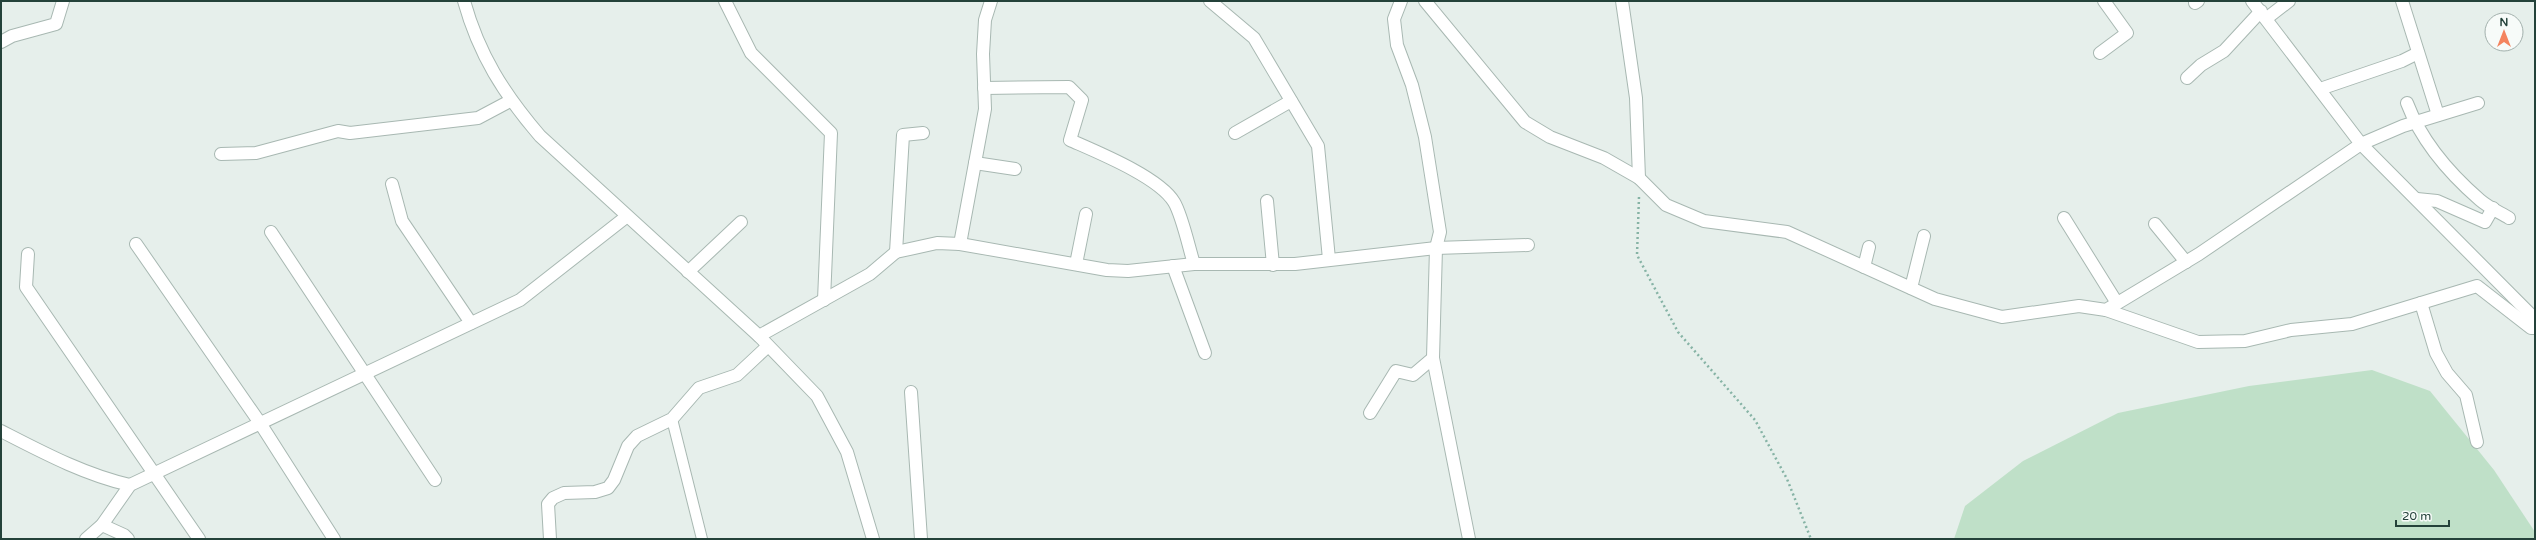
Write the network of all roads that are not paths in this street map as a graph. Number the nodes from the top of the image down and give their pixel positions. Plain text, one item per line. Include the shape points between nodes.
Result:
1 (63, 1) edge
2 (464, 1) edge
3 (725, 1) edge
4 (991, 1) edge
5 (1210, 1) edge
6 (1401, 1) edge
7 (1425, 1) edge
8 (1622, 1) edge
9 (2104, 1) edge
10 (2252, 1) edge
11 (2289, 1) edge
12 (2402, 1) edge
13 (2264, 15) junction
14 (1, 42) edge
15 (2100, 53) dead end
16 (2418, 53) junction
17 (2187, 78) dead end
18 (984, 88) junction
19 (2320, 89) junction
20 (510, 101) junction
21 (1292, 101) junction
22 (2408, 103) dead end
23 (2478, 103) dead end
24 (2438, 115) junction
25 (2415, 122) junction
26 (923, 133) dead end
27 (1235, 133) dead end
28 (2361, 144) junction
29 (221, 154) dead end
30 (975, 163) junction
31 (1015, 169) dead end
32 (1639, 178) junction
33 (392, 184) dead end
34 (2417, 199) junction
35 (1267, 201) dead end
36 (2493, 208) junction
37 (1086, 214) dead end
38 (626, 217) junction
39 (2064, 218) dead end
40 (2509, 218) dead end
41 (740, 222) dead end
42 (2155, 224) dead end
43 (271, 232) dead end
44 (1924, 236) dead end
45 (136, 244) dead end
46 (960, 244) junction
47 (1528, 245) dead end
48 (1869, 247) dead end
49 (1436, 248) junction
50 (896, 252) junction
51 (28, 254) dead end
52 (1329, 259) junction
53 (2186, 262) junction
54 (1076, 264) junction
55 (1194, 264) junction
56 (1273, 265) junction
57 (1173, 266) junction
58 (1864, 267) junction
59 (688, 272) junction
60 (1911, 288) junction
61 (824, 300) junction
62 (2117, 303) junction
63 (2421, 303) junction
64 (2106, 310) junction
65 (2535, 319) edge
66 (471, 323) junction
67 (2535, 328) edge
68 (759, 336) junction
69 (768, 346) junction
70 (1205, 353) dead end
71 (1433, 358) junction
72 (364, 372) junction
73 (911, 392) dead end
74 (1370, 413) dead end
75 (672, 419) junction
76 (260, 423) junction
77 (1, 431) edge
78 (2477, 442) dead end
79 (154, 473) junction
80 (435, 480) dead end
81 (130, 485) junction
82 (102, 525) junction
83 (86, 539) edge
84 (128, 539) edge
85 (199, 539) edge
86 (334, 539) edge
87 (550, 539) edge
88 (702, 539) edge
89 (873, 539) edge
90 (921, 539) edge
91 (1469, 539) edge

1 - 14 street via 56,24 12,36
2 - 20 street via 485,56
3 - 61 street via 751,53 831,133
4 - 18 street via 985,20
5 - 21 street via 1254,38
6 - 49 street via 1394,19 1397,45 1412,85 1426,137 1440,232
7 - 32 street via 1525,122 1550,137 1604,158
8 - 32 street via 1636,98
9 - 15 street via 2127,33
10 - 13 street
11 - 13 street
12 - 16 street
13 - 17 street via 2224,51 2201,65
13 - 19 street
16 - 19 street
16 - 24 street
18 - 30 street via 985,110
18 - 55 street via 1069,87 1082,100 1070,140 1126,165 1174,202
19 - 28 street
20 - 29 street via 478,118 350,133 338,131 256,153
20 - 38 street via 540,136
21 - 27 street
21 - 52 street via 1318,146
22 - 25 street
23 - 24 street
24 - 25 street
25 - 28 street
25 - 36 street via 2438,156 2481,201
26 - 50 street via 903,135
28 - 34 street
28 - 53 street
30 - 31 street
30 - 46 street
32 - 58 street via 1666,205 1704,221 1787,232
33 - 66 street via 402,221
34 - 36 street via 2437,201 2485,222
34 - 65 street
35 - 56 street
36 - 40 street
37 - 54 street
38 - 59 street
38 - 66 street via 520,300
39 - 62 street
41 - 59 street
42 - 53 street
43 - 72 street
44 - 60 street
45 - 76 street
46 - 50 street via 937,243
46 - 54 street
47 - 49 street
48 - 58 street
49 - 52 street
49 - 71 street
50 - 61 street via 870,274
51 - 79 street via 26,287
52 - 56 street
53 - 62 street
54 - 57 street via 1128,271
55 - 56 street
55 - 57 street
57 - 70 street
58 - 60 street
59 - 68 street
60 - 64 street via 1935,299 2002,317 2078,306
61 - 68 street
62 - 64 street
63 - 64 street via 2352,324 2291,330 2245,341 2198,342
63 - 67 street via 2477,286 2531,328
63 - 78 street via 2436,353 2447,373 2466,395
66 - 72 street
68 - 69 street
69 - 75 street via 737,375 699,388
69 - 89 street via 817,396 847,452
71 - 74 street via 1413,375 1396,372
71 - 91 street
72 - 76 street
72 - 80 street
73 - 90 street
75 - 87 street via 637,436 628,446 608,488 595,492 564,493 554,498 548,504
75 - 88 lane
76 - 79 street
76 - 86 street
77 - 81 street via 81,468
79 - 81 street
79 - 85 street
81 - 82 street
82 - 83 street
82 - 84 street

